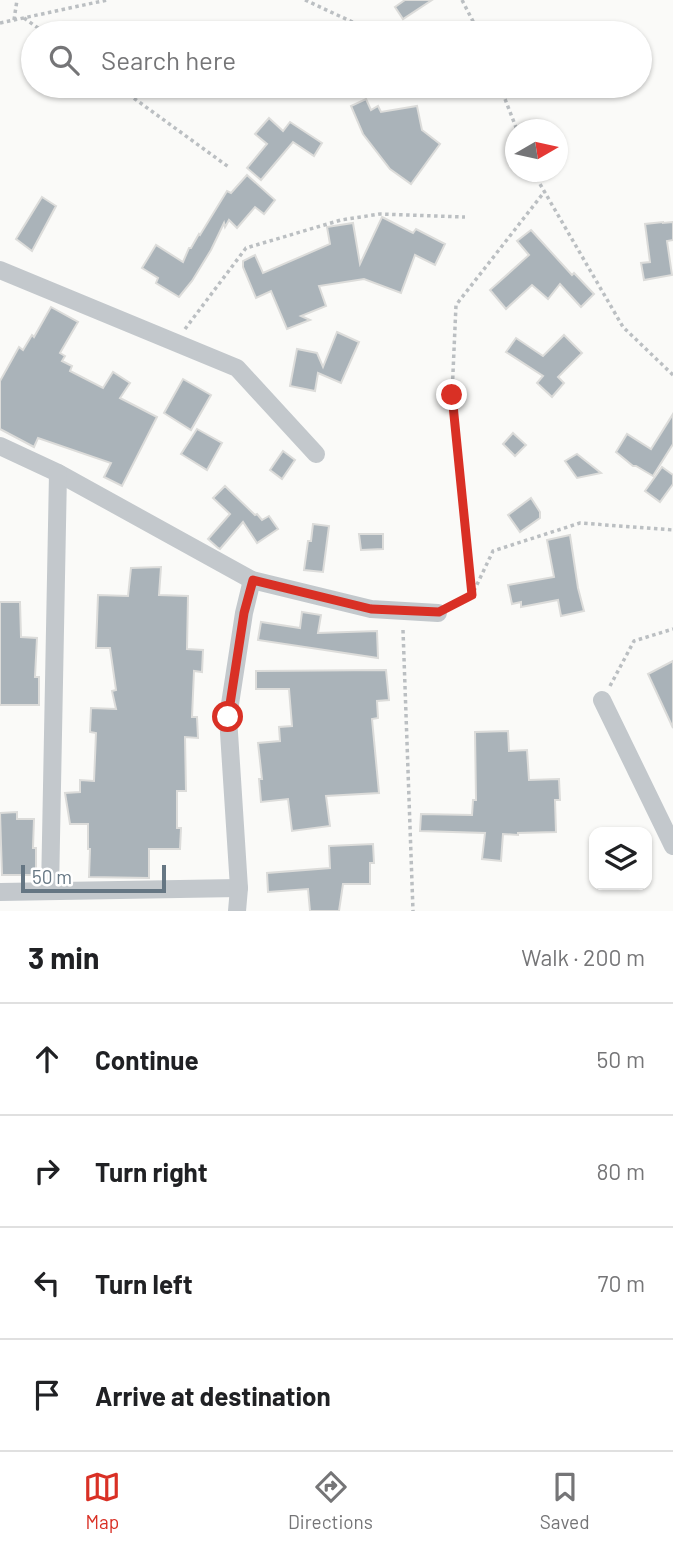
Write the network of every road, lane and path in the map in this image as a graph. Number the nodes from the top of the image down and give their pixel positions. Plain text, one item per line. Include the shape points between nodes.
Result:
1 (16, 0) edge
2 (107, 0) edge
3 (305, 0) edge
4 (462, 0) edge
5 (24, 18) junction
6 (14, 20) junction
7 (28, 21) edge
8 (350, 21) edge
9 (473, 21) edge
10 (0, 23) edge
11 (134, 98) edge
12 (505, 98) edge
13 (513, 119) edge
14 (230, 168) dead end
15 (539, 182) edge
16 (544, 191) junction
17 (465, 217) dead end
18 (0, 270) edge
19 (176, 342) junction
20 (673, 375) edge
21 (0, 446) edge
22 (316, 454) dead end
23 (58, 473) junction
24 (673, 530) edge
25 (253, 580) junction
26 (472, 595) junction
27 (402, 611) junction
28 (439, 612) joint
29 (673, 629) edge
30 (602, 701) joint
31 (673, 846) edge
32 (239, 888) junction
33 (50, 891) junction
34 (0, 892) edge
35 (237, 911) edge
36 (413, 911) edge

1 - 6 path
2 - 5 path
3 - 8 path
4 - 9 path
5 - 6 path
5 - 7 path
6 - 10 path
11 - 14 path
12 - 13 path
15 - 16 path
16 - 20 path via 623,327
16 - 26 path via 456,305 452,395
17 - 19 path via 380,214 341,220 246,248
18 - 19 street
19 - 22 street via 237,368
21 - 23 street
23 - 25 street
23 - 33 street
24 - 26 path via 580,523 493,551
25 - 27 street via 371,609
25 - 32 street via 228,717
26 - 28 path
27 - 28 street
27 - 36 path
29 - 30 path via 635,641
30 - 31 street
32 - 33 street
32 - 35 street
33 - 34 street

